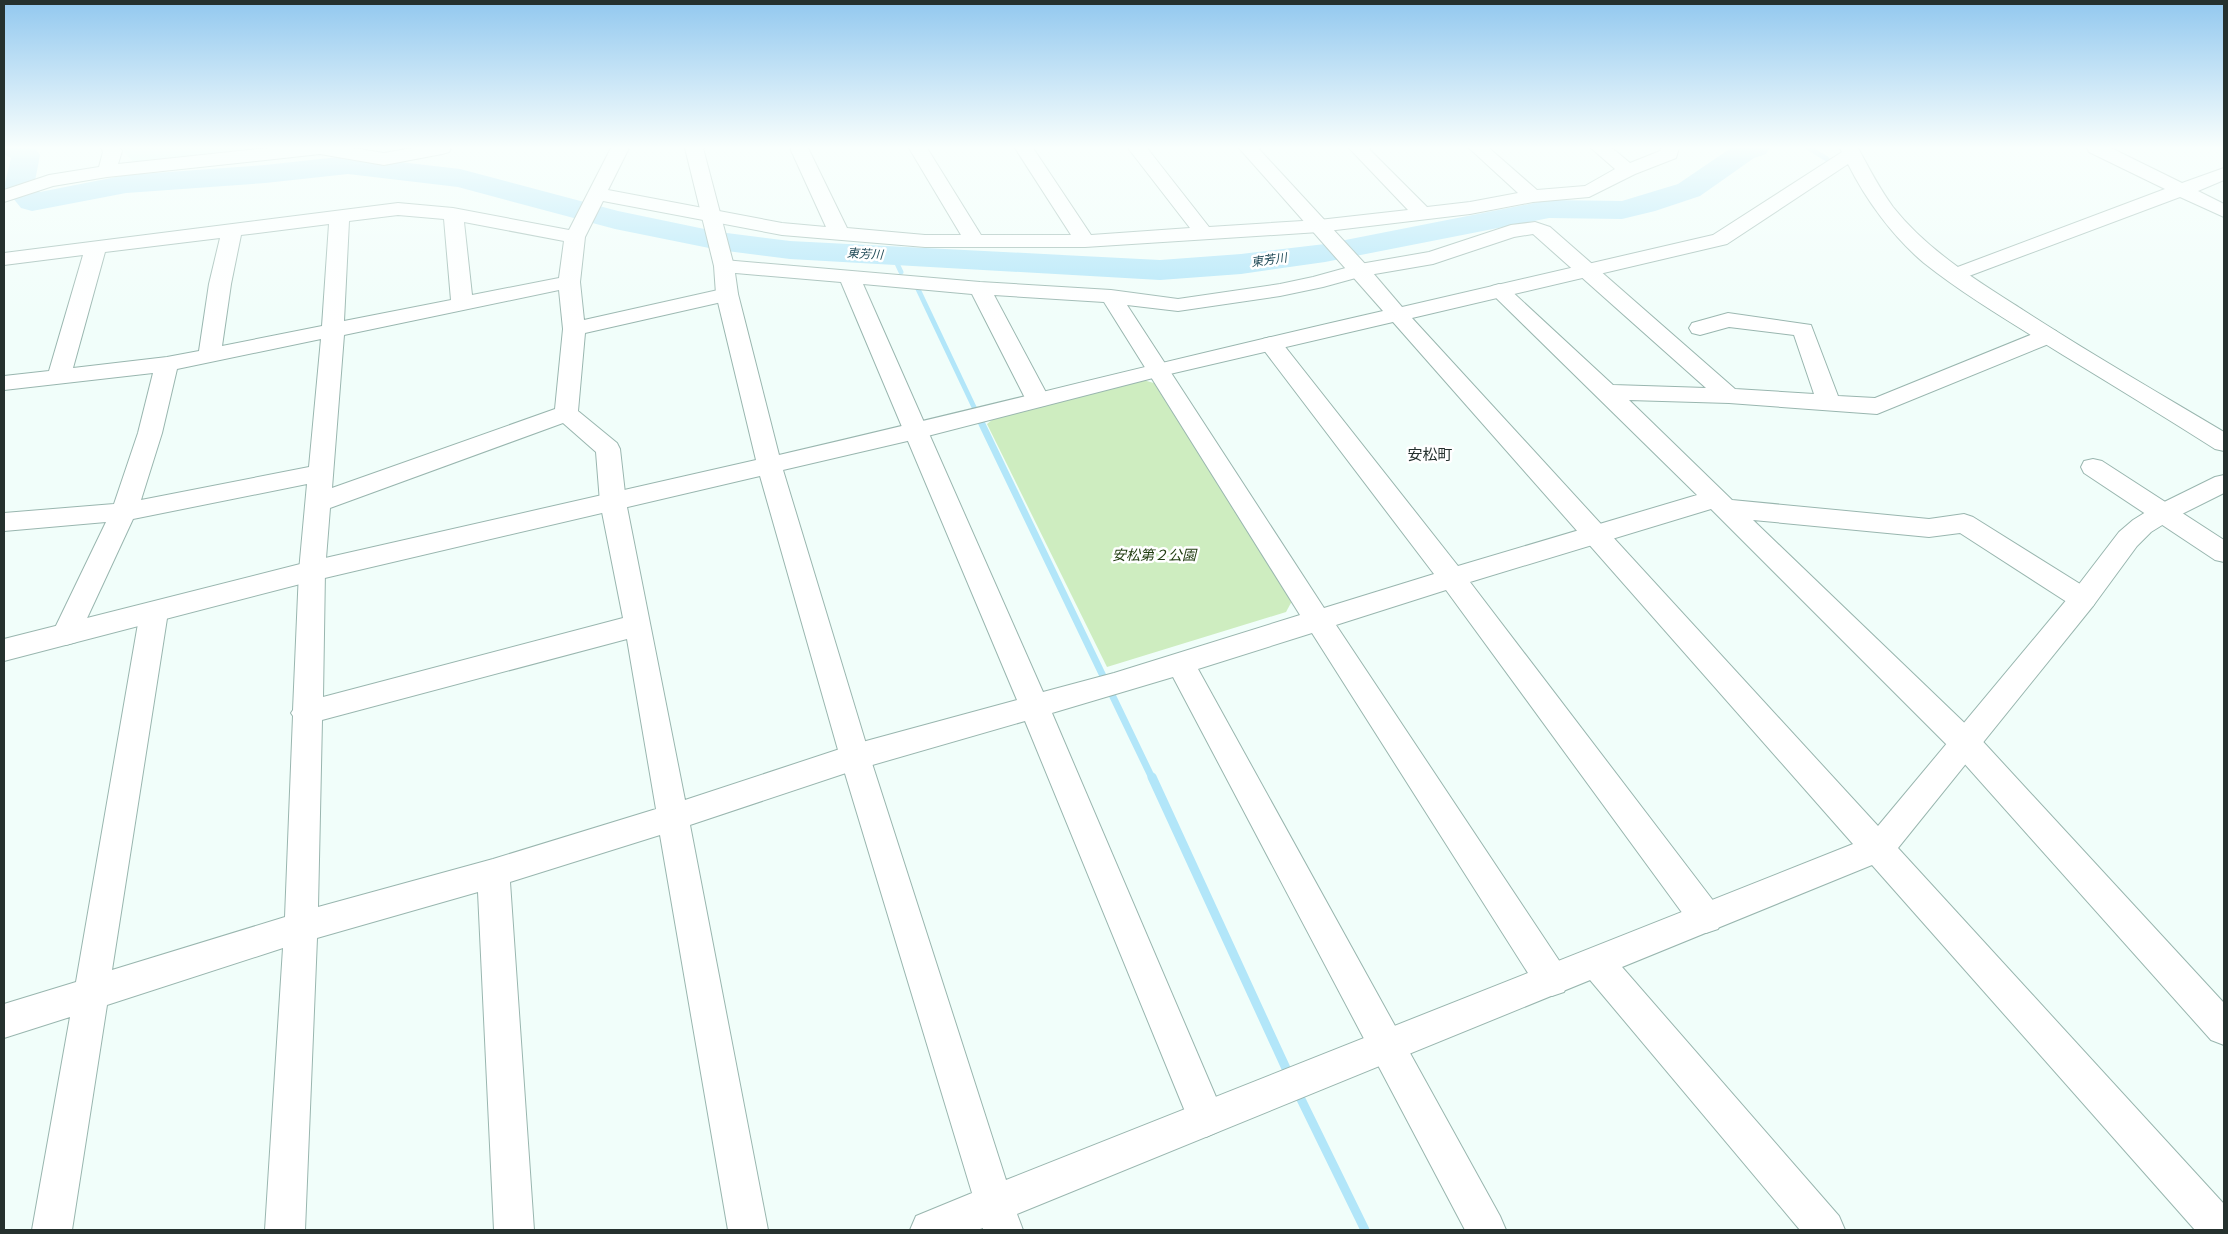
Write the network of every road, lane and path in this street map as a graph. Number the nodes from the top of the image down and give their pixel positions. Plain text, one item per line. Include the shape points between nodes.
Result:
1 (591, 206) edge
2 (657, 206) edge
3 (708, 206) edge
4 (826, 206) edge
5 (953, 206) edge
6 (1062, 206) edge
7 (1182, 206) edge
8 (1301, 206) edge
9 (1415, 206) edge
10 (1483, 206) edge
11 (1773, 206) edge
12 (1883, 206) edge
13 (2139, 206) edge
14 (1422, 213) junction
15 (453, 214) junction
16 (340, 216) junction
17 (710, 216) junction
18 (1321, 227) junction
19 (232, 229) junction
20 (1203, 232) junction
21 (839, 233) junction
22 (575, 236) junction
23 (975, 241) junction
24 (1085, 241) junction
25 (96, 247) junction
26 (4, 259) edge
27 (724, 266) junction
28 (1356, 266) junction
29 (1585, 269) junction
30 (1954, 275) junction
31 (849, 277) junction
32 (569, 282) junction
33 (980, 288) junction
34 (1498, 290) junction
35 (727, 294) junction
36 (1111, 296) junction
37 (462, 303) junction
38 (1397, 314) junction
39 (1700, 328) dead end
40 (574, 329) junction
41 (333, 330) junction
42 (2048, 336) junction
43 (1271, 344) junction
44 (209, 355) junction
45 (167, 364) junction
46 (1157, 370) junction
47 (59, 377) junction
48 (4, 383) edge
49 (1607, 392) junction
50 (1730, 396) junction
51 (1038, 400) junction
52 (1829, 403) junction
53 (566, 413) junction
54 (916, 431) junction
55 (2224, 443) edge
56 (770, 465) junction
57 (2093, 467) dead end
58 (319, 473) junction
59 (2224, 483) edge
60 (613, 502) junction
61 (317, 503) junction
62 (1720, 504) junction
63 (124, 512) junction
64 (2163, 513) junction
65 (4, 522) edge
66 (1596, 536) junction
67 (2224, 553) edge
68 (312, 571) junction
69 (1452, 578) junction
70 (2083, 599) junction
71 (154, 612) junction
72 (1318, 620) junction
73 (638, 625) junction
74 (66, 634) junction
75 (4, 650) edge
76 (1180, 664) junction
77 (1034, 706) junction
78 (306, 713) junction
79 (1965, 744) junction
80 (856, 757) junction
81 (672, 818) junction
82 (1878, 848) junction
83 (493, 873) junction
84 (1706, 918) junction
85 (301, 927) junction
86 (1597, 964) junction
87 (1552, 980) junction
88 (89, 995) junction
89 (4, 1021) edge
90 (2224, 1028) edge
91 (1386, 1047) junction
92 (1206, 1118) junction
93 (1000, 1217) edge
94 (52, 1230) edge
95 (285, 1230) edge
96 (514, 1230) edge
97 (748, 1230) edge
98 (930, 1230) edge
99 (1486, 1230) edge
100 (1825, 1230) edge
101 (2221, 1230) edge

1 - 22 street
2 - 17 street
3 - 17 street
4 - 21 street
5 - 23 street
6 - 24 street
7 - 20 street
8 - 18 street
9 - 14 street
10 - 14 street
11 - 29 street via 1720,240
12 - 30 street via 1930,256
13 - 30 street
14 - 18 street
15 - 16 street via 398,208
15 - 22 street
15 - 37 street
16 - 19 street
16 - 41 street
17 - 21 street via 782,229
17 - 27 street
18 - 20 street
18 - 28 street
19 - 25 street
19 - 44 street
20 - 24 street
21 - 23 street
22 - 32 street
23 - 24 street
25 - 26 street
25 - 47 street
27 - 31 street
27 - 35 street
28 - 29 street via 1433,258 1511,231 1535,228 1543,231
28 - 36 street via 1316,283 1178,305
28 - 38 street
29 - 34 street
29 - 50 street
30 - 42 street
31 - 33 street
31 - 54 street
32 - 37 street
32 - 40 street
33 - 36 street
33 - 51 street
34 - 38 street
34 - 49 street
35 - 40 street
35 - 56 street
36 - 46 street
37 - 41 street
38 - 43 street
38 - 66 street
39 - 52 street via 1728,320 1803,330
40 - 53 street
41 - 44 street
41 - 58 street
42 - 52 street via 1877,406
42 - 55 street
43 - 46 street
43 - 69 street
44 - 45 street
45 - 47 street
45 - 63 street via 150,433
46 - 51 street
46 - 72 street
47 - 48 street
49 - 50 street
49 - 62 street
50 - 52 street
51 - 54 street
53 - 60 street via 608,449
53 - 61 street
54 - 56 street
54 - 77 street
56 - 60 street
56 - 80 street
57 - 64 street
58 - 61 street
58 - 63 street
59 - 64 street
60 - 68 street
60 - 73 street
61 - 68 street
62 - 66 street
62 - 70 street via 1929,528 1964,523
62 - 79 street
63 - 65 street
63 - 74 street
64 - 67 street
64 - 70 street via 2128,539
66 - 69 street
66 - 82 street
68 - 71 street
68 - 78 street
69 - 72 street
69 - 84 street
70 - 79 street
71 - 74 street
71 - 88 street
72 - 76 street
72 - 87 street
73 - 78 street
73 - 81 street
74 - 75 street
76 - 77 street
76 - 91 street
77 - 80 street
77 - 92 street
78 - 85 street
79 - 82 street
79 - 90 street
80 - 81 street
80 - 93 street
81 - 83 street
81 - 97 street
82 - 84 street
82 - 101 street
83 - 85 street
83 - 96 street
84 - 86 street
85 - 88 street
85 - 95 street
86 - 87 street
86 - 100 street
87 - 91 street
88 - 89 street
88 - 94 street
91 - 92 street
91 - 99 street
92 - 93 street
93 - 98 street

